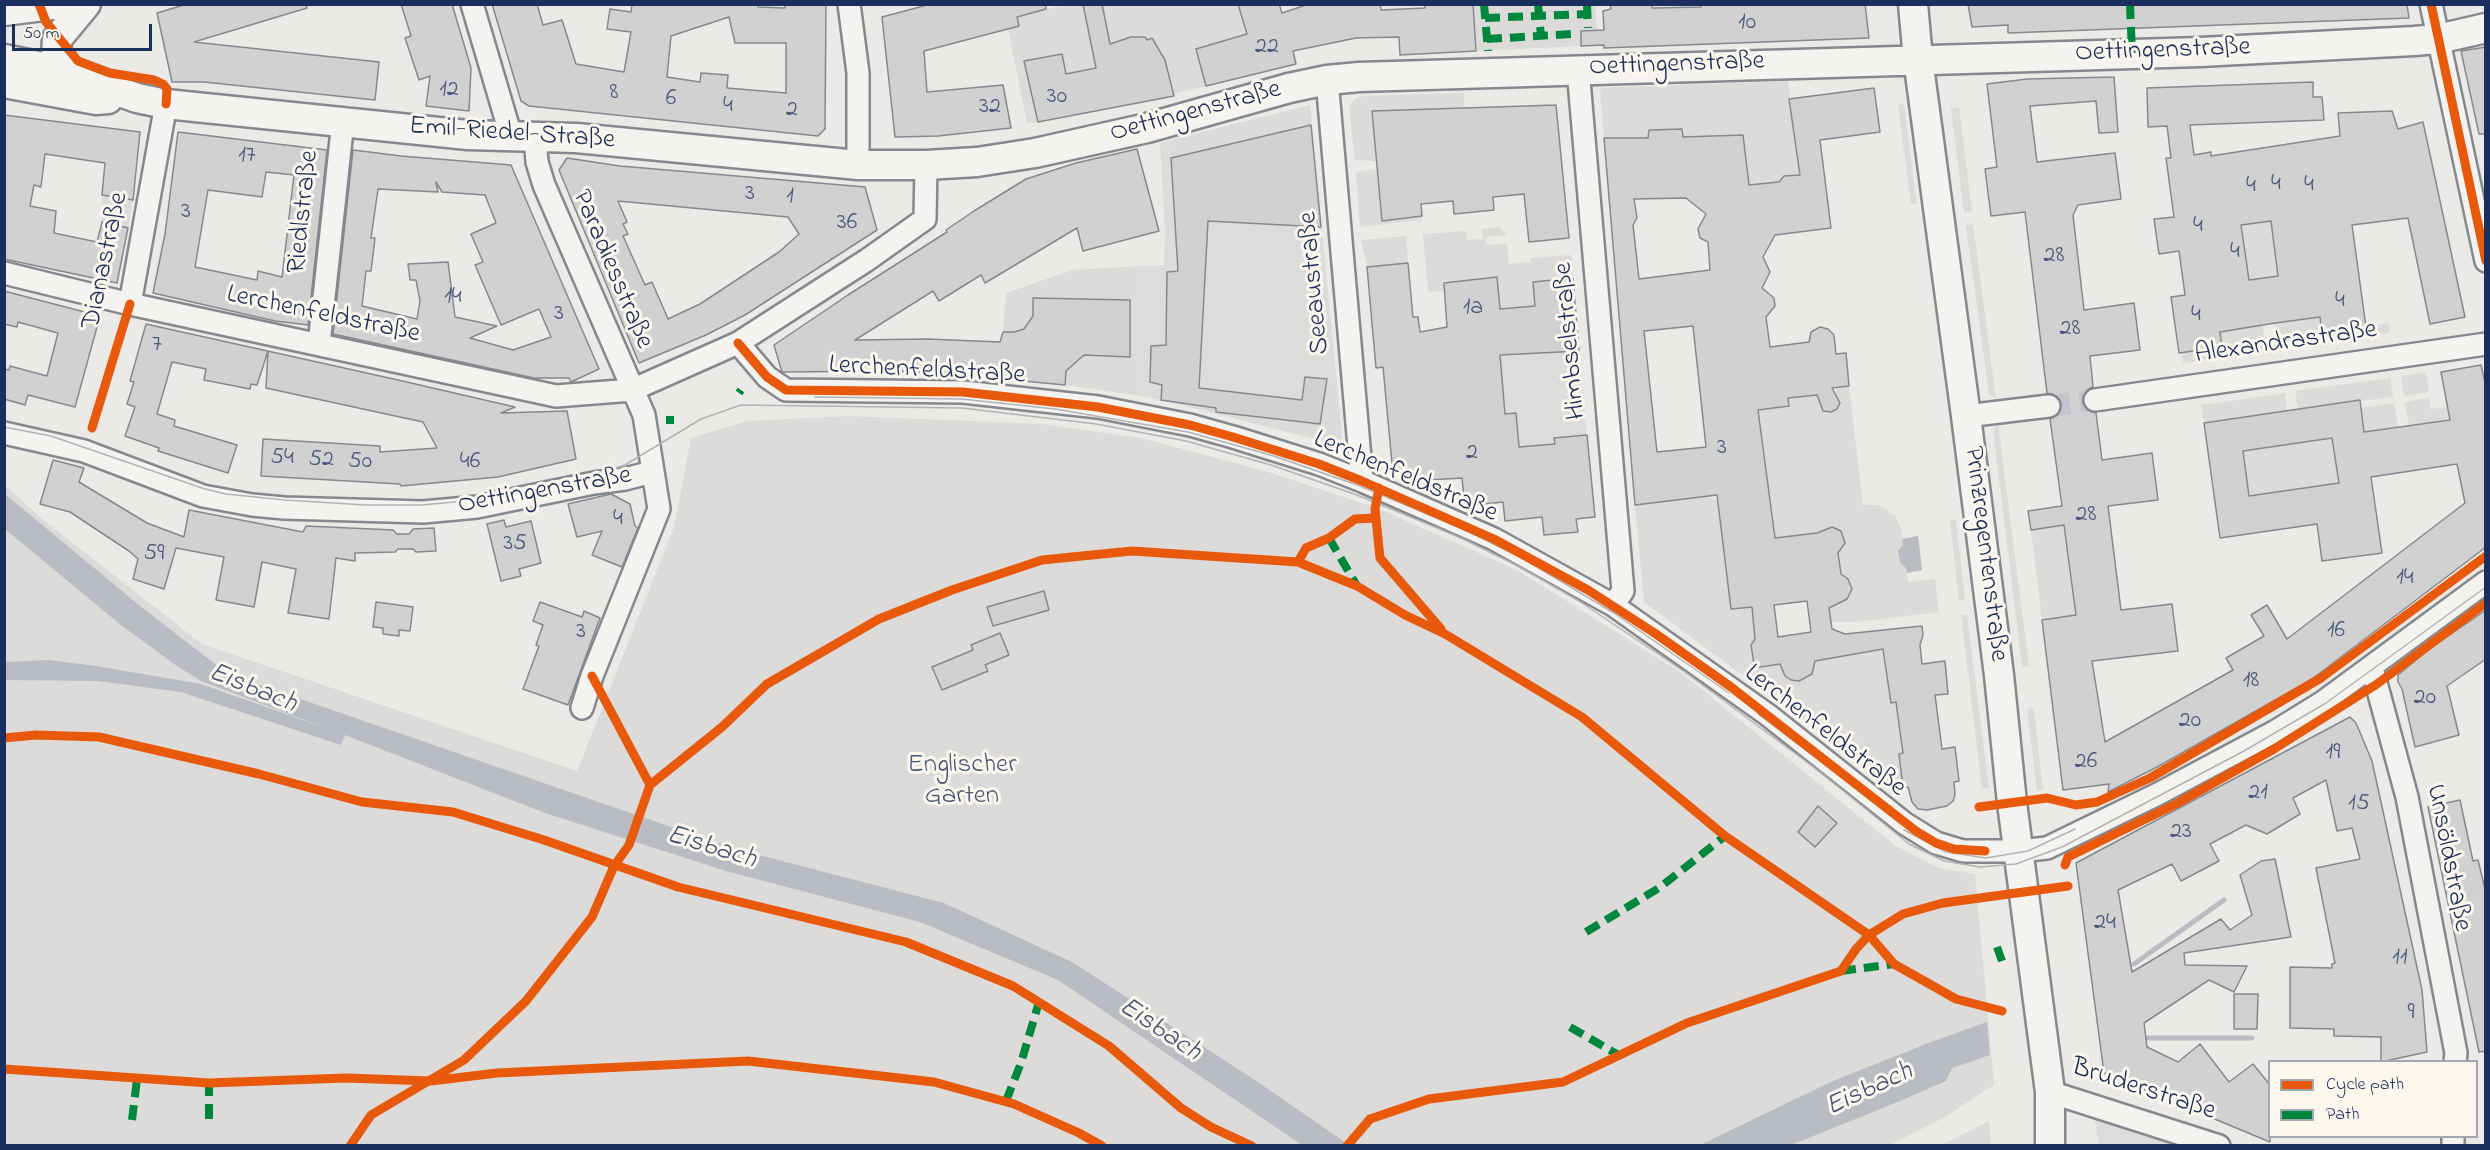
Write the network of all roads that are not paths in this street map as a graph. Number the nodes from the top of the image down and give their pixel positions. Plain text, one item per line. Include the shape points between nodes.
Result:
1 (60, 4) edge
2 (86, 4) edge
3 (472, 4) edge
4 (1913, 4) edge
5 (2431, 4) edge
6 (852, 5) edge
7 (12, 8) edge
8 (2486, 28) edge
9 (2438, 39) junction
10 (4, 58) edge
11 (1918, 58) junction
12 (1578, 69) junction
13 (62, 71) junction
14 (1327, 80) junction
15 (4, 83) edge
16 (137, 98) junction
17 (166, 104) junction
18 (343, 121) junction
19 (523, 136) junction
20 (858, 165) junction
21 (926, 165) junction
22 (2476, 175) edge
23 (2486, 261) edge
24 (4, 273) edge
25 (130, 304) junction
26 (319, 344) junction
27 (738, 344) junction
28 (2486, 344) edge
29 (632, 390) junction
30 (2095, 400) tunnel mouth
31 (2049, 406) tunnel mouth
32 (1966, 416) junction
33 (4, 433) edge
34 (652, 472) junction
35 (1362, 481) junction
36 (2486, 582) edge
37 (1613, 605) junction
38 (2372, 668) junction
39 (582, 708) dead end
40 (2019, 851) junction
41 (2455, 1060) edge
42 (2051, 1098) junction
43 (2053, 1144) edge
44 (2219, 1146) edge

1 - 7 main road
2 - 13 main road via 57,39 56,56
3 - 19 street, Paradiesstraße
4 - 11 main road, Prinzregentenstraße
5 - 9 street
6 - 20 street via 858,73
8 - 9 main road, Oettingenstraße
9 - 11 main road, Oettingenstraße via 2200,52
9 - 22 street
10 - 13 main road
11 - 12 main road, Oettingenstraße
11 - 32 main road, Prinzregentenstraße
12 - 14 main road, Oettingenstraße
12 - 37 street, Himbselstraße via 1623,591
13 - 16 main road
14 - 21 main road, Oettingenstraße via 1035,153
14 - 35 street, Seeaustraße
15 - 16 main road via 96,100
16 - 17 main road, Emil-Riedel-Straße
17 - 18 main road, Emil-Riedel-Straße
17 - 25 street, Dianastraße
18 - 19 main road, Emil-Riedel-Straße via 468,135
18 - 26 street, Riedlstraße
19 - 20 main road, Emil-Riedel-Straße
19 - 29 street, Paradiesstraße
20 - 21 main road, Oettingenstraße
21 - 27 street via 925,219
22 - 23 street
24 - 25 street, Lerchenfeldstraße
25 - 26 street, Lerchenfeldstraße
26 - 29 street, Lerchenfeldstraße via 556,396
27 - 29 street
27 - 35 street, Lerchenfeldstraße via 767,377 786,390 963,392 1098,407 1233,437
28 - 30 street, Alexandrastraße
29 - 34 street, Oettingenstraße via 644,415
31 - 32 street
32 - 40 main road, Prinzregentenstraße
33 - 34 street, Oettingenstraße via 84,452 203,496 285,508 423,512 477,507
34 - 39 street via 659,509
35 - 37 street, Lerchenfeldstraße via 1494,539
36 - 38 street, Lerchenfeldstraße
37 - 40 street, Lerchenfeldstraße via 1768,714 1916,831 1954,849
38 - 40 street, Lerchenfeldstraße via 2296,719 2200,772 2061,842
38 - 41 street, Unsöldstraße via 2407,797
40 - 42 main road, Prinzregentenstraße
42 - 43 main road, Prinzregentenstraße
42 - 44 street, Bruderstraße

